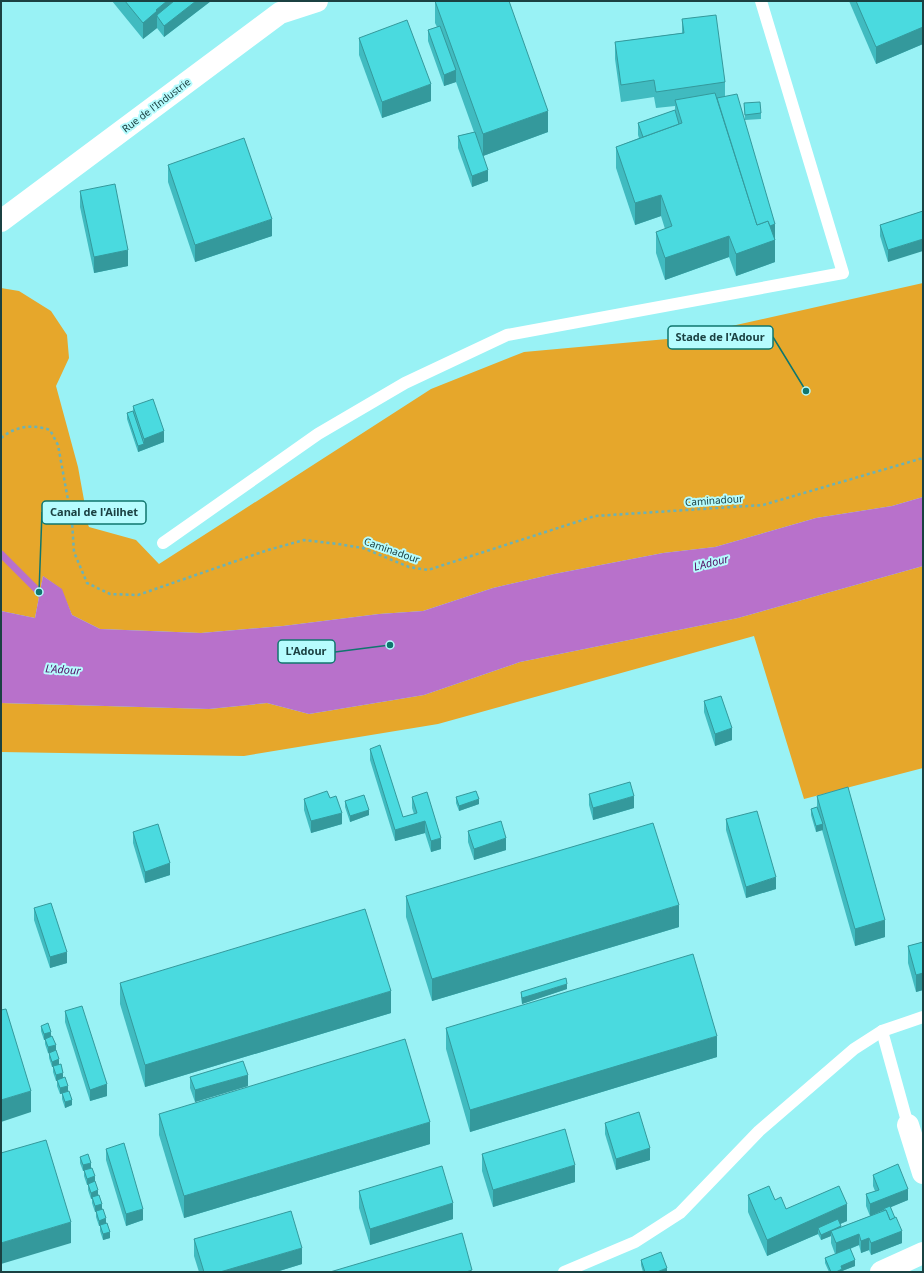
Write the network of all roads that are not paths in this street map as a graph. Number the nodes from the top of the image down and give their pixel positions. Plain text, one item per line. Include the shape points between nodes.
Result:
1 (317, 1) edge
2 (761, 1) edge
3 (280, 7) edge
4 (1, 221) edge
5 (163, 543) dead end
6 (923, 1017) edge
7 (882, 1031) junction
8 (908, 1125) joint
9 (923, 1173) edge
10 (923, 1253) edge
11 (564, 1272) edge
12 (881, 1272) edge

1 - 3 street, Rue de l'Industrie
2 - 5 lane via 844,273 507,335 405,383 318,434
3 - 4 street, Rue de l'Industrie
6 - 7 lane
7 - 8 lane
7 - 11 lane via 854,1048 759,1131 680,1213 635,1242
8 - 9 street
10 - 12 street

